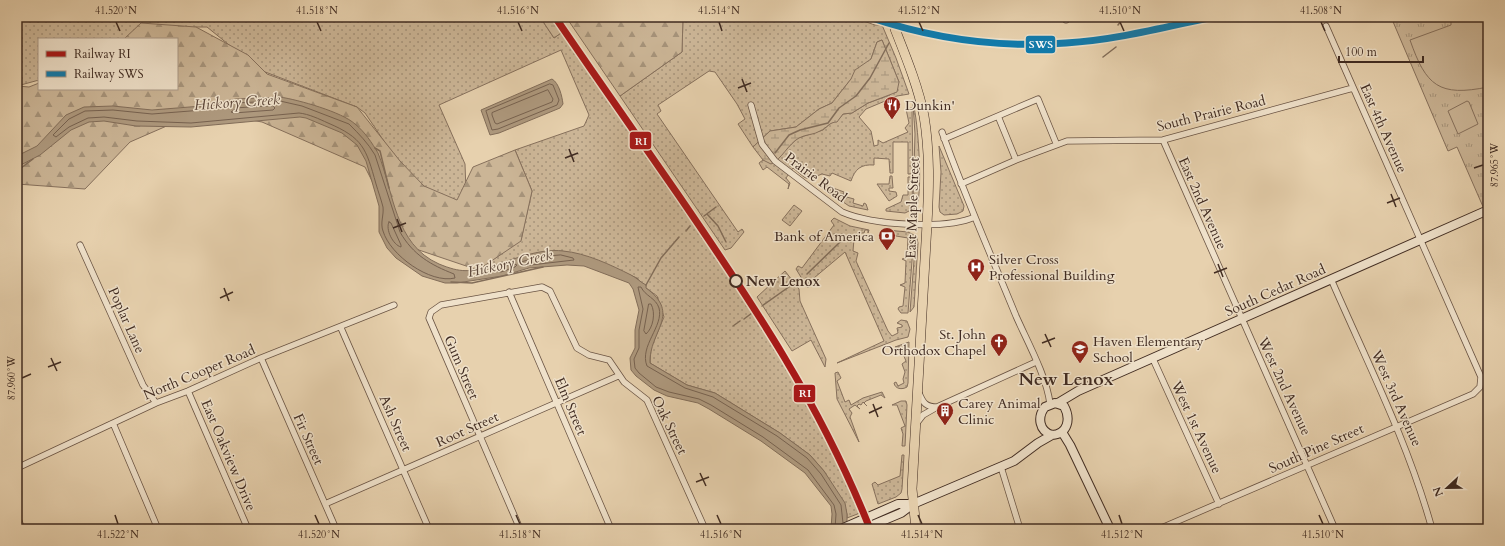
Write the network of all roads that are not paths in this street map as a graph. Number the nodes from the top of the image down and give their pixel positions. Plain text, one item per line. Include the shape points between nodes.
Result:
1 (892, 22) edge
2 (1326, 26) dead end
3 (1353, 88) junction
4 (751, 105) dead end
5 (998, 116) junction
6 (942, 132) dead end
7 (944, 139) junction
8 (1163, 140) junction
9 (1056, 143) junction
10 (1016, 160) junction
11 (961, 184) junction
12 (1488, 210) edge
13 (975, 217) junction
14 (927, 224) junction
15 (1419, 240) junction
16 (80, 245) dead end
17 (1331, 279) junction
18 (508, 292) junction
19 (394, 305) dead end
20 (1242, 318) junction
21 (341, 328) junction
22 (261, 358) junction
23 (1153, 359) junction
24 (1036, 362) junction
25 (618, 376) junction
26 (1480, 387) joint
27 (188, 391) junction
28 (917, 392) junction
29 (1072, 394) junction
30 (556, 402) junction
31 (156, 403) junction
32 (1054, 403) junction
33 (937, 407) junction
34 (1066, 410) junction
35 (113, 423) junction
36 (916, 424) junction
37 (1397, 426) junction
38 (1042, 427) junction
39 (1062, 432) junction
40 (1052, 435) junction
41 (480, 437) junction
42 (1038, 443) junction
43 (1308, 464) junction
44 (1002, 467) junction
45 (17, 468) edge
46 (404, 471) junction
47 (325, 504) junction
48 (913, 504) junction
49 (1219, 504) junction
50 (17, 516) edge
51 (22, 529) edge
52 (158, 529) edge
53 (248, 529) edge
54 (336, 529) edge
55 (429, 529) edge
56 (520, 529) edge
57 (611, 529) edge
58 (705, 529) edge
59 (841, 529) edge
60 (863, 529) edge
61 (916, 529) edge
62 (1020, 529) edge
63 (1110, 529) edge
64 (1161, 529) edge
65 (1335, 529) edge
66 (1432, 529) edge

1 - 14 main road, East Maple Street via 914,79 924,117 928,148
2 - 3 street, East 4th Avenue
3 - 8 street, South Prairie Road
3 - 15 street, East 4th Avenue
4 - 14 street, Prairie Road via 762,144 775,161 842,212 870,219
5 - 7 street
5 - 9 street via 1038,99
5 - 10 street
6 - 7 street
7 - 11 street
8 - 9 street, South Prairie Road via 1075,139
8 - 20 street, East 2nd Avenue
9 - 10 street, South Prairie Road
10 - 11 street, South Prairie Road
11 - 13 street
12 - 15 main road, South Cedar Road
13 - 14 street, Prairie Road via 949,224
13 - 24 street
14 - 28 main road, East Maple Street
15 - 17 main road, South Cedar Road
15 - 26 street, East 4th Avenue via 1480,377
16 - 31 street, Poplar Lane via 143,385
17 - 20 main road, South Cedar Road
17 - 37 street, West 3rd Avenue
18 - 25 street, Oak Street via 542,286 550,290 577,348 589,355 609,360
18 - 30 street, Elm Street
18 - 41 street, Gum Street via 440,305 431,312 430,323
19 - 21 street, North Cooper Road
20 - 23 main road, South Cedar Road
20 - 43 street, West 2nd Avenue
21 - 22 street, North Cooper Road
21 - 46 street, Ash Street
22 - 27 street, North Cooper Road
22 - 47 street, Fir Street
23 - 29 main road, South Cedar Road
23 - 49 street, West 1st Avenue
24 - 32 street
24 - 33 street
25 - 30 street, Root Street
25 - 58 street, Oak Street via 647,400
26 - 37 street, South Pine Street via 1473,394
27 - 31 street, North Cooper Road
27 - 53 street, East Oakview Drive
28 - 33 street via 924,404
28 - 36 main road, East Maple Street
29 - 32 main road, South Cedar Road
29 - 34 main road
30 - 41 street, Root Street
30 - 57 street, Elm Street
31 - 35 street, North Cooper Road
32 - 34 main road via 1064,406
32 - 38 main road via 1042,413
33 - 36 street via 923,415
34 - 39 main road via 1068,422
35 - 45 street, North Cooper Road
35 - 52 street
36 - 48 main road, East Maple Street
37 - 43 street, South Pine Street
37 - 66 street, West 3rd Avenue via 1413,466
38 - 40 main road via 1046,433
38 - 42 main road
39 - 40 main road
39 - 63 main road
40 - 42 main road
41 - 46 street, Root Street
41 - 56 street, Gum Street
42 - 44 main road
43 - 49 street, South Pine Street
43 - 65 street, West 2nd Avenue
44 - 48 main road
44 - 62 street
46 - 47 street, Root Street
46 - 55 street, Ash Street
47 - 54 street, Fir Street
48 - 59 main road via 898,504
48 - 60 main road via 901,513
48 - 61 main road, East Maple Street
49 - 64 street, South Pine Street
50 - 51 street

